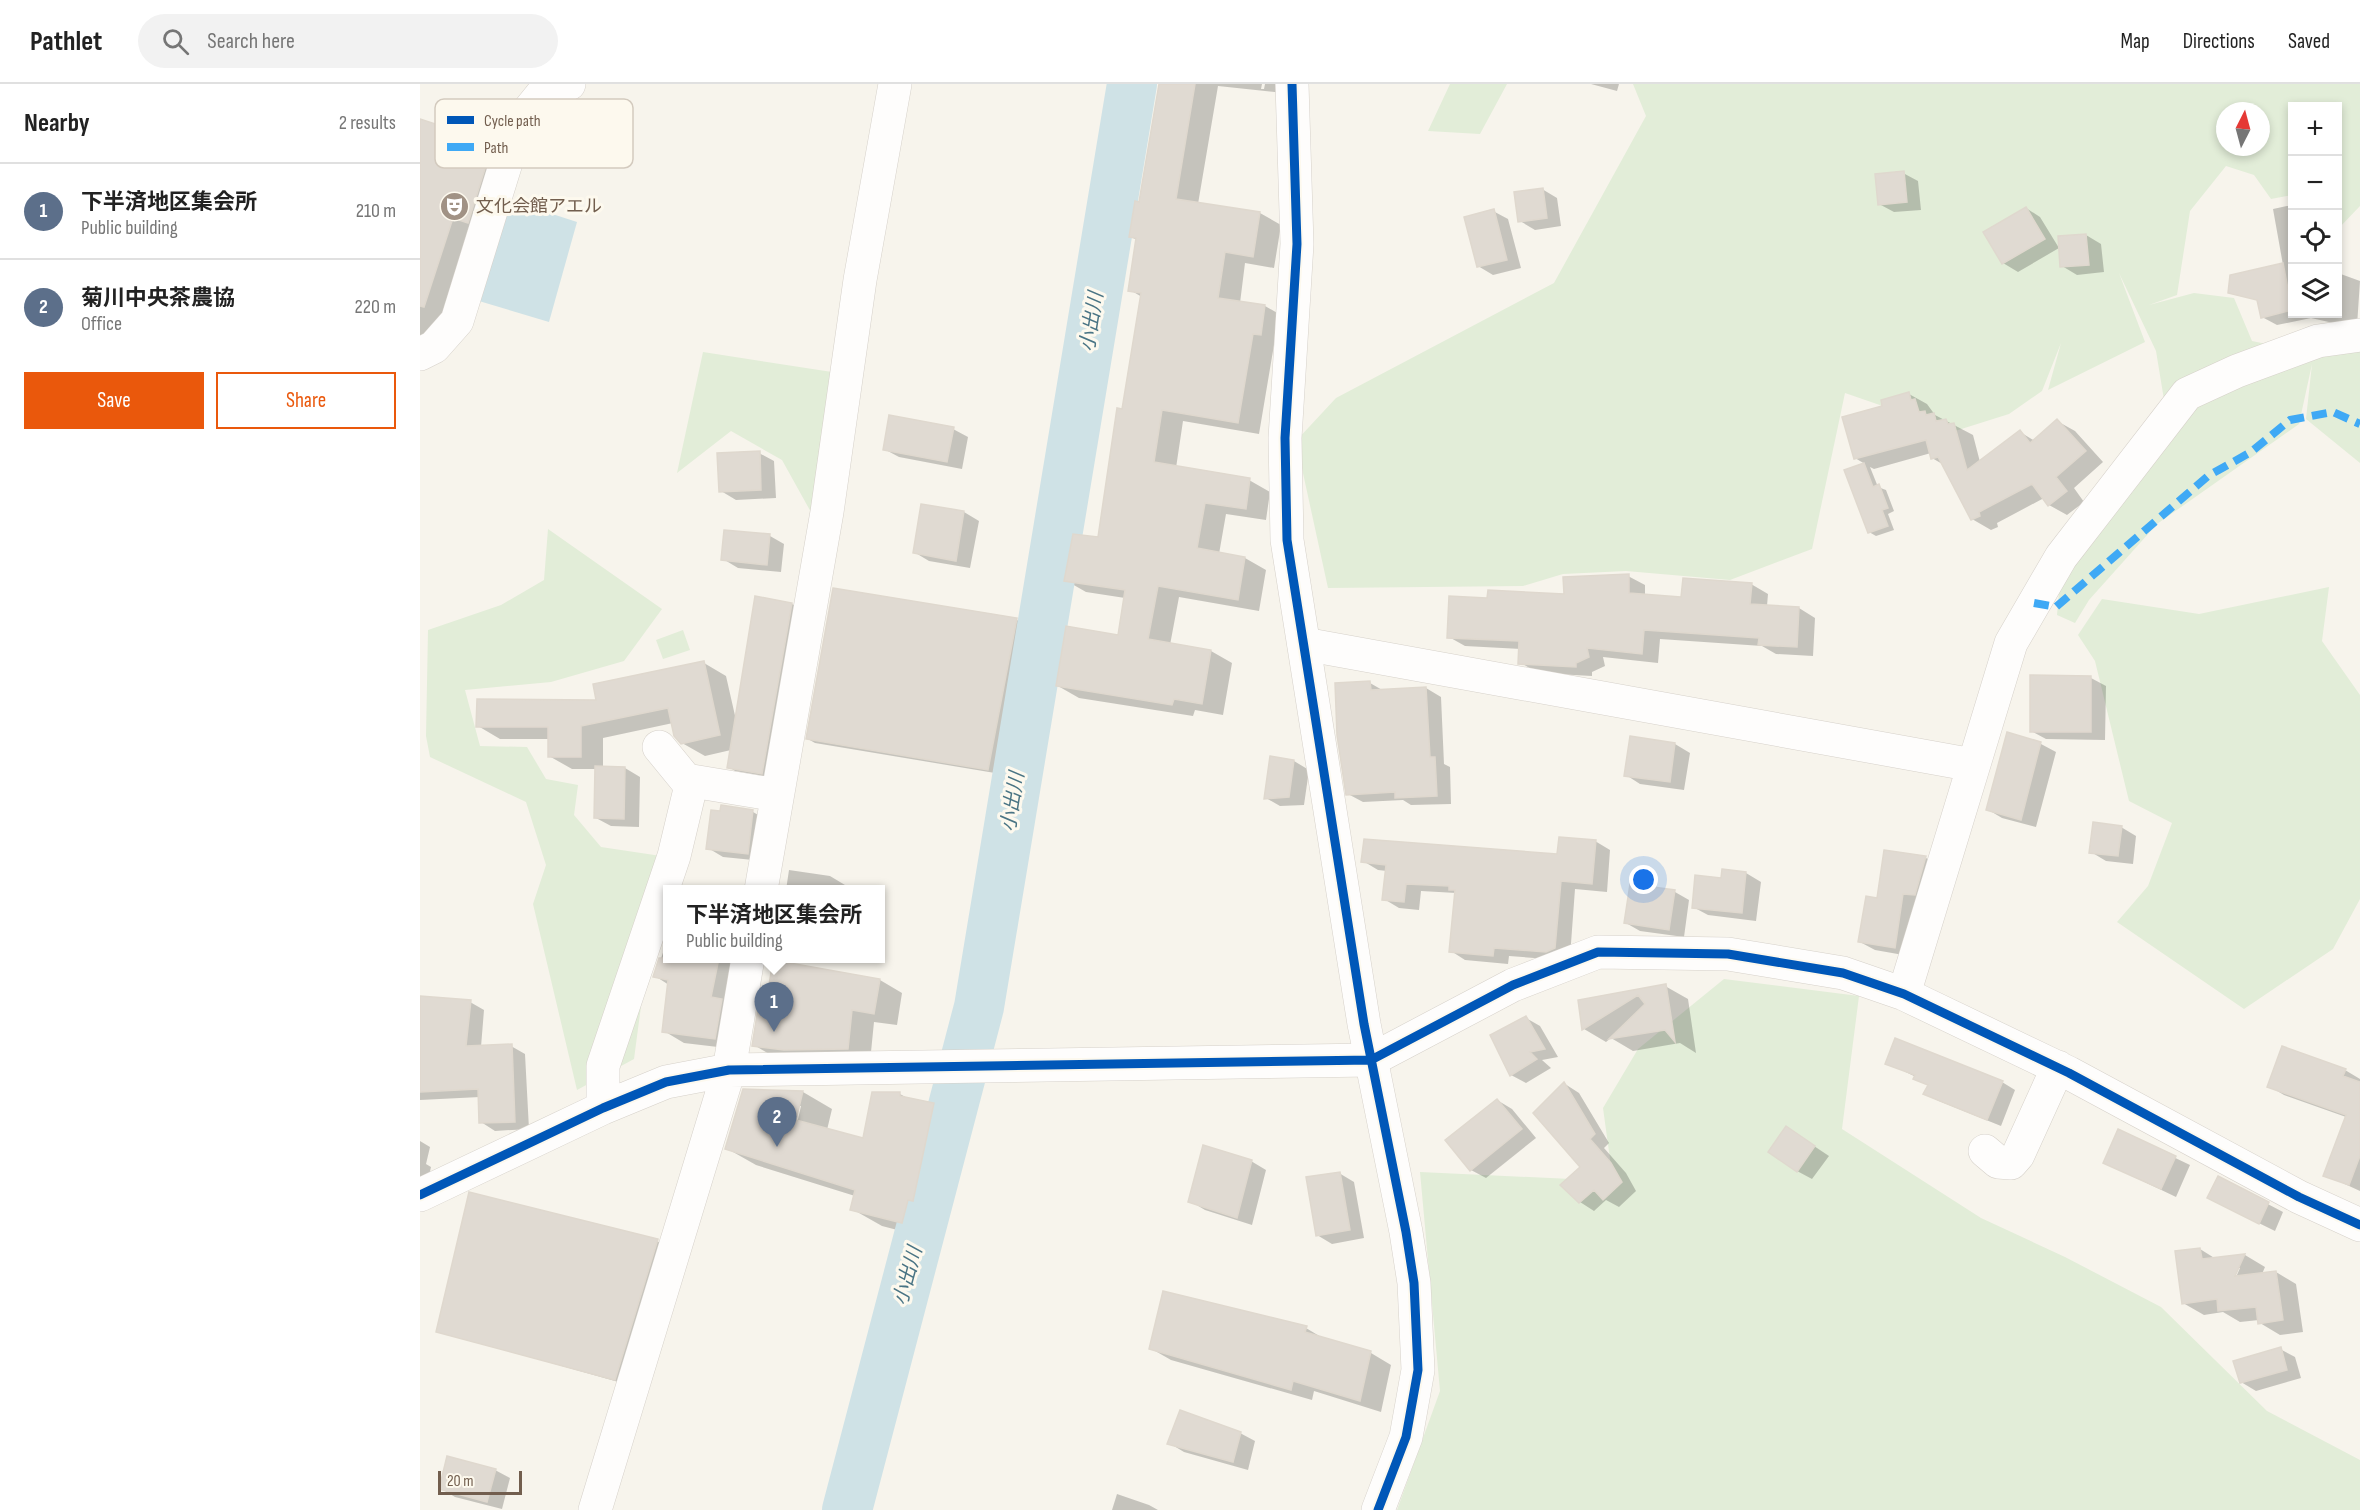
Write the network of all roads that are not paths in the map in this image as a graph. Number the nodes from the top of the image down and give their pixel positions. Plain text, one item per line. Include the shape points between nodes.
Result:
1 (570, 84) edge
2 (895, 84) edge
3 (1292, 84) edge
4 (538, 99) edge
5 (504, 168) edge
6 (2360, 335) edge
7 (420, 354) edge
8 (1304, 644) junction
9 (659, 747) dead end
10 (1973, 765) junction
11 (692, 781) junction
12 (777, 795) junction
13 (664, 885) edge
14 (762, 885) edge
15 (663, 889) edge
16 (747, 963) edge
17 (1904, 994) junction
18 (1371, 1060) junction
19 (2058, 1067) junction
20 (729, 1070) junction
21 (603, 1108) junction
22 (1985, 1151) dead end
23 (420, 1195) edge
24 (2360, 1225) edge
25 (595, 1510) edge
26 (1378, 1510) edge

1 - 4 street via 547,88
2 - 12 street
3 - 8 street via 1297,244 1285,438 1287,540
5 - 7 street via 457,321 434,347
6 - 10 street via 2318,341 2187,394 2061,557 2011,643
8 - 10 street
8 - 18 street
9 - 11 street via 686,780
10 - 17 street
11 - 12 street
11 - 13 street
12 - 14 street
15 - 21 street via 603,1066
16 - 20 street
17 - 18 street via 1843,973 1728,954 1598,952 1513,985
17 - 19 street
18 - 20 street
18 - 26 street via 1407,1232 1418,1370 1406,1437
19 - 22 street via 2018,1155 2011,1163 1998,1162
19 - 24 street via 2300,1197
20 - 21 street via 666,1082
20 - 25 street
21 - 23 street

